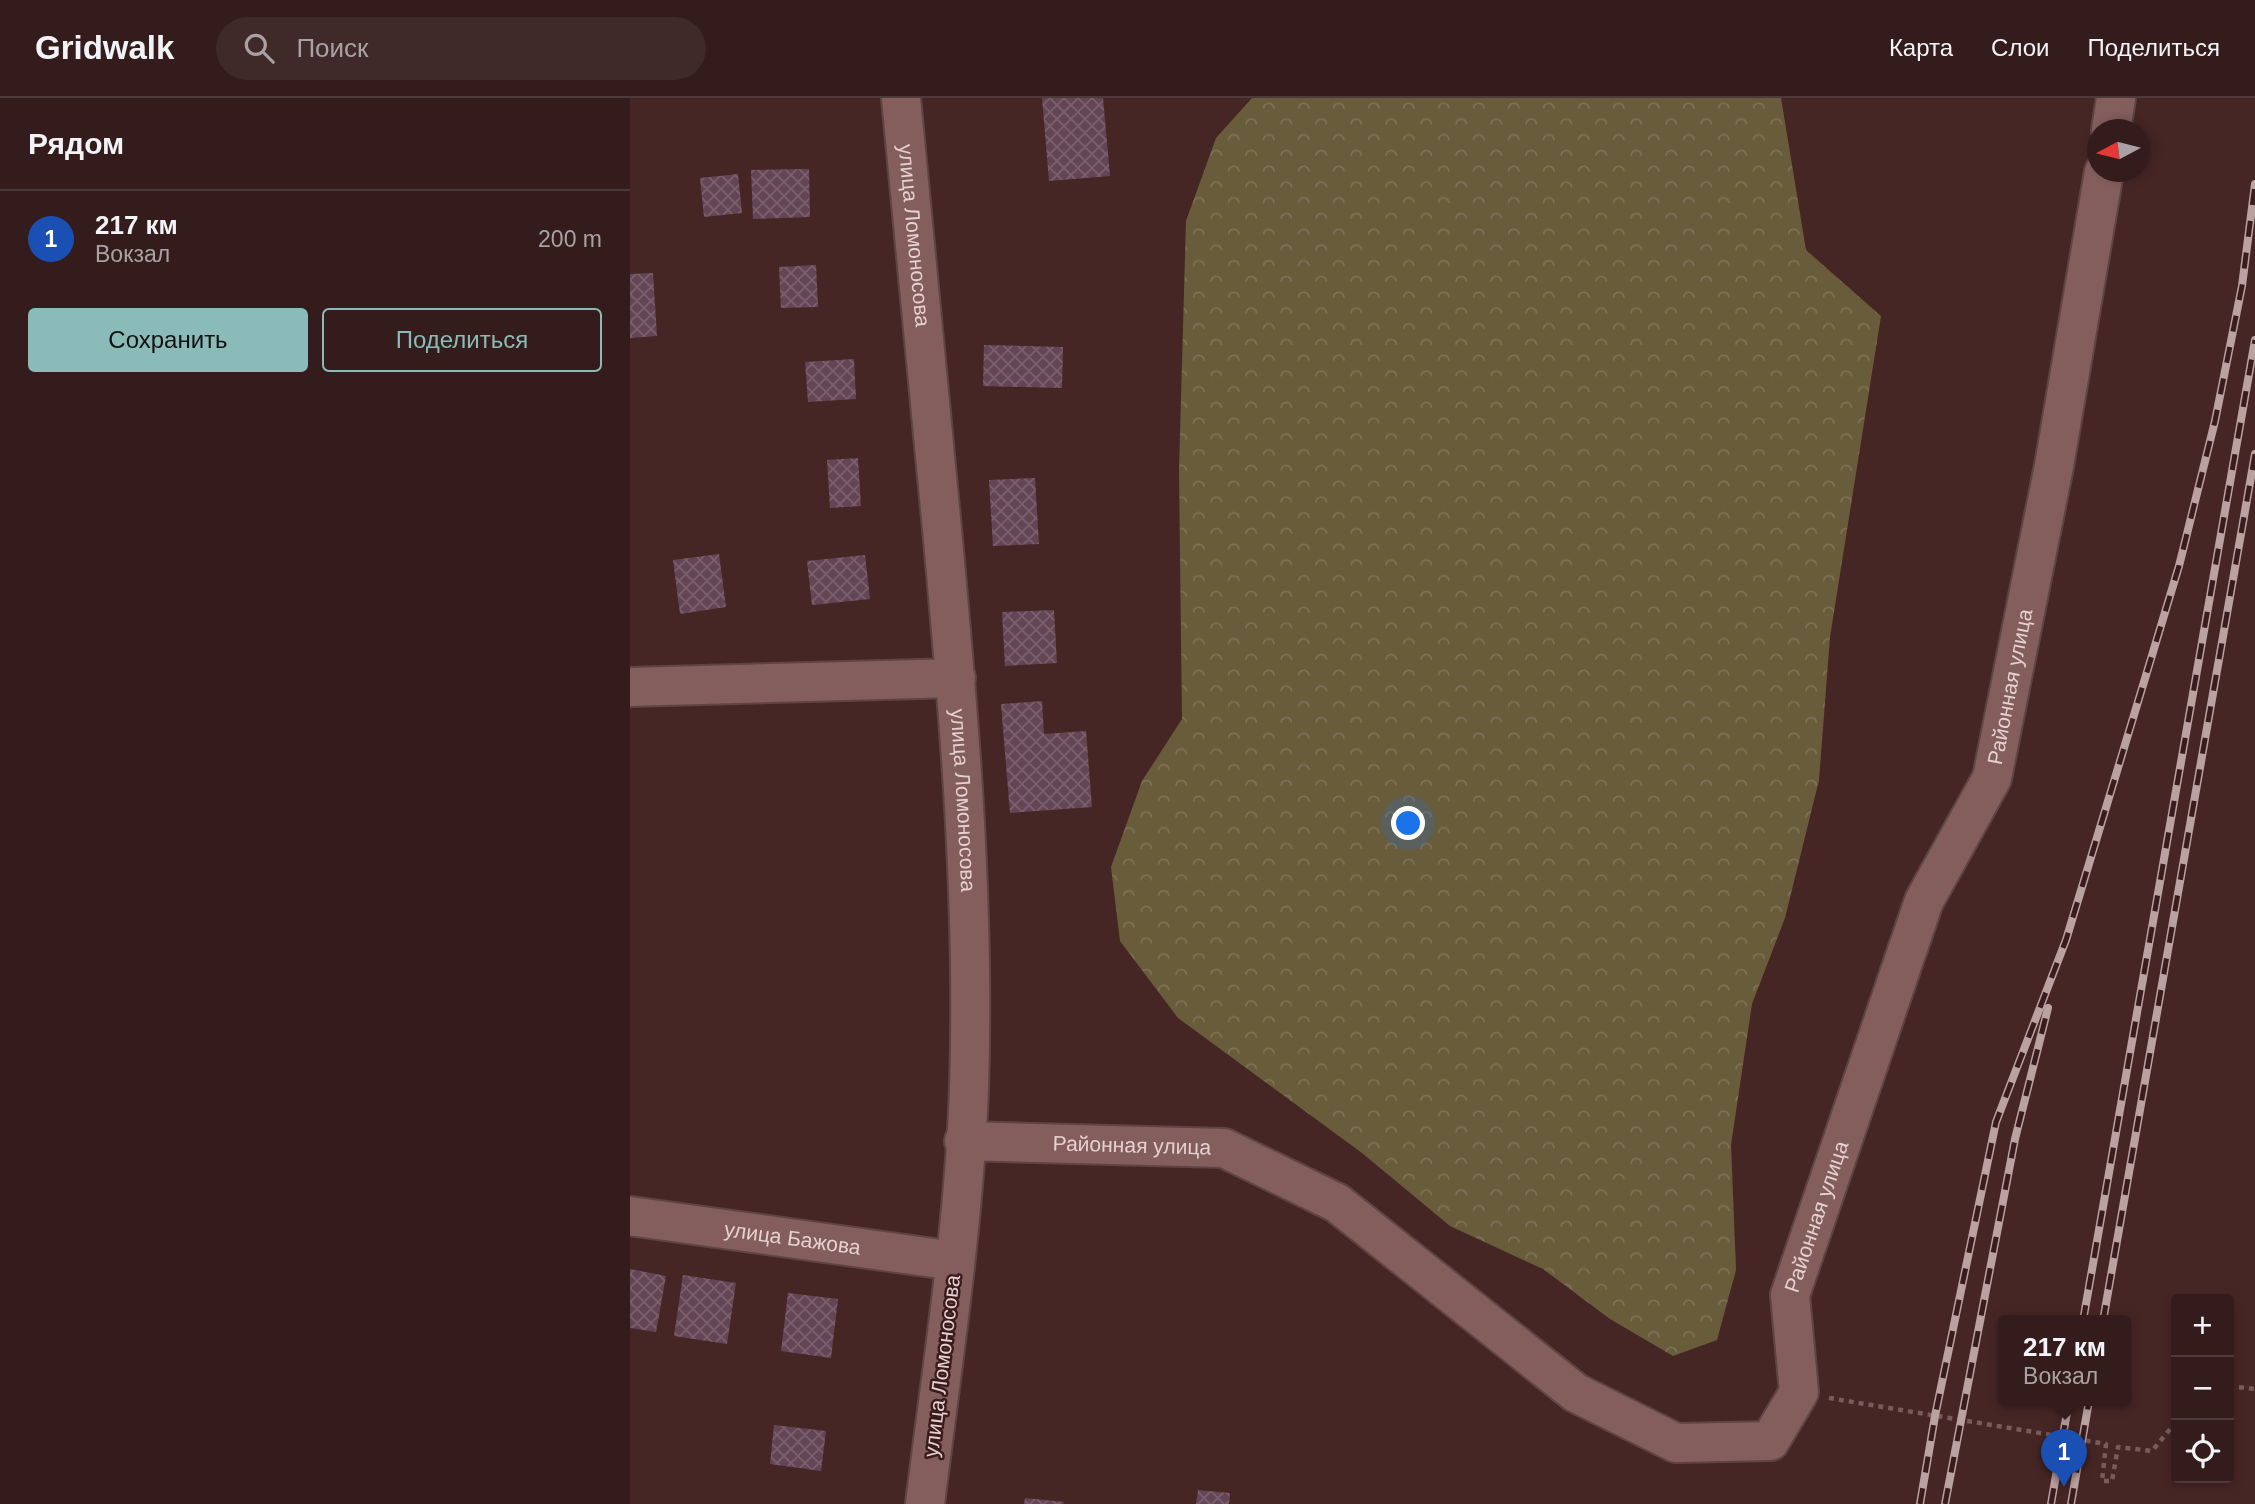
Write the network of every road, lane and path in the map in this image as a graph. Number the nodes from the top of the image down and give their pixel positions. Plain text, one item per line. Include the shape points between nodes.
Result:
1 (901, 98) edge
2 (2116, 98) edge
3 (2113, 119) edge
4 (2102, 182) edge
5 (956, 678) junction
6 (630, 687) edge
7 (964, 1141) junction
8 (630, 1216) edge
9 (954, 1261) junction
10 (2234, 1387) edge
11 (2255, 1389) edge
12 (1798, 1392) junction
13 (2171, 1428) edge
14 (925, 1504) edge

1 - 5 street, улица Ломоносова
2 - 3 street
4 - 12 street, Районная улица via 2054,466 1993,778 1924,901 1790,1295
5 - 6 street
5 - 7 street, улица Ломоносова via 969,935 969,1090
7 - 9 street, улица Ломоносова
7 - 12 street, Районная улица via 1224,1147 1337,1203 1576,1393 1676,1443 1770,1441
8 - 9 street, улица Бажова
9 - 14 street, улица Ломоносова
10 - 11 path
12 - 13 path via 2106,1444 2102,1481 2112,1481 2118,1447 2152,1451

